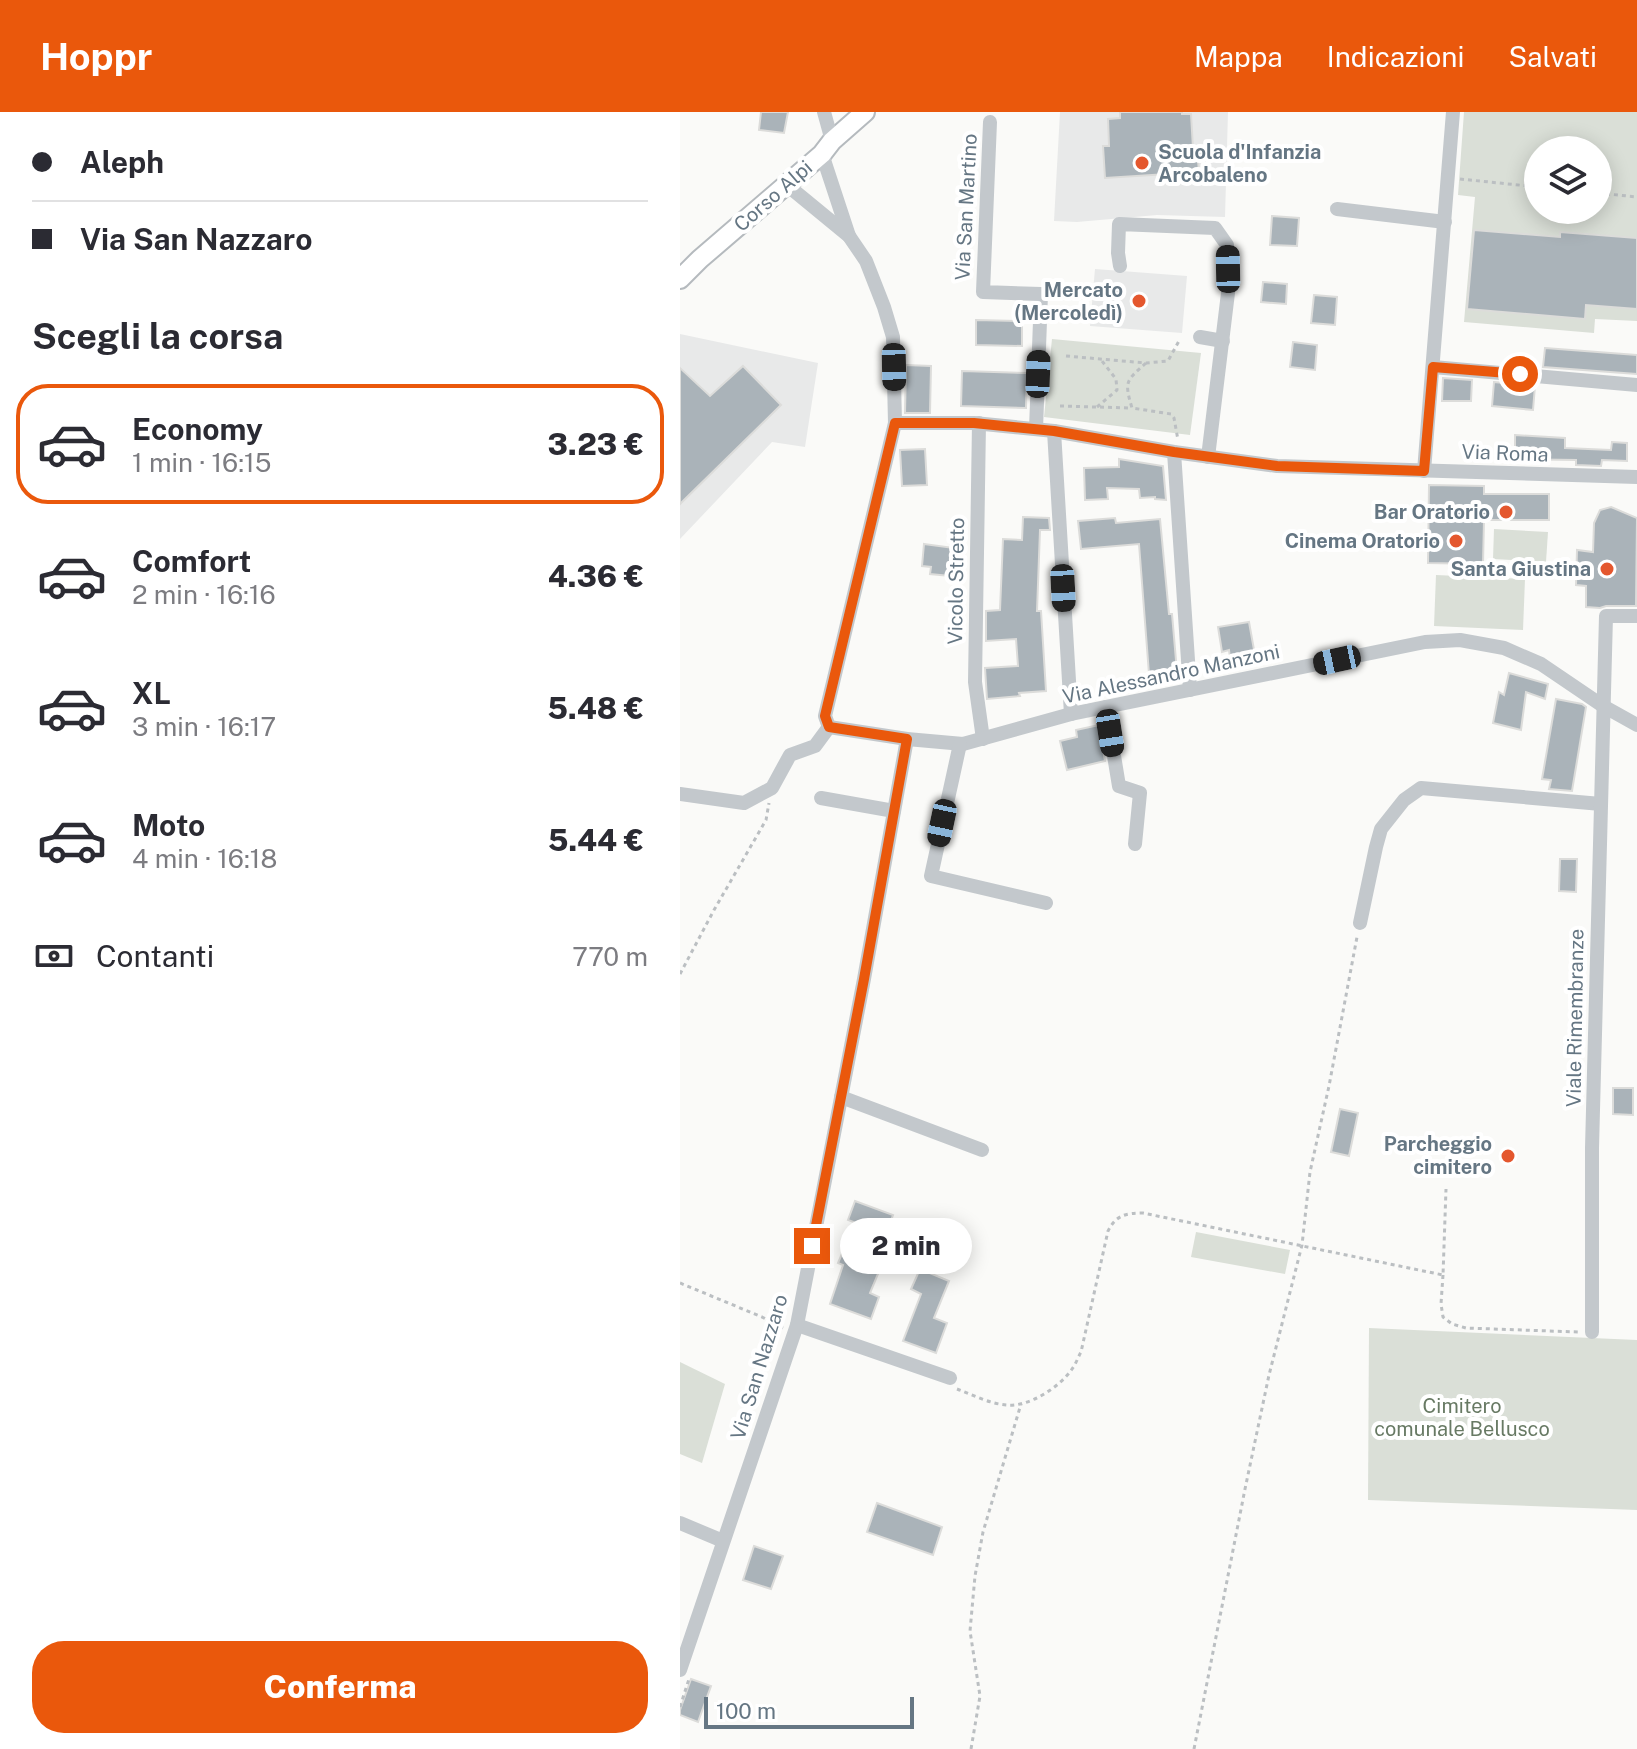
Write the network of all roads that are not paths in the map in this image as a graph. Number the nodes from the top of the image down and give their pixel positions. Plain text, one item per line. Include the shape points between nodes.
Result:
1 (824, 112) edge
2 (865, 112) edge
3 (1453, 112) edge
4 (990, 122) dead end
5 (827, 147) junction
6 (787, 185) junction
7 (1337, 209) dead end
8 (1445, 222) junction
9 (849, 236) junction
10 (1120, 266) dead end
11 (680, 279) edge
12 (1200, 337) dead end
13 (1223, 341) junction
14 (1433, 367) junction
15 (1637, 385) edge
16 (895, 423) junction
17 (979, 423) junction
18 (1036, 429) junction
19 (1054, 431) junction
20 (1174, 452) junction
21 (1209, 453) junction
22 (1424, 471) junction
23 (1637, 477) edge
24 (1637, 616) edge
25 (1190, 690) junction
26 (1603, 706) junction
27 (1106, 707) junction
28 (1071, 714) junction
29 (1637, 725) edge
30 (829, 727) junction
31 (907, 739) junction
32 (983, 739) junction
33 (960, 744) junction
34 (680, 794) edge
35 (821, 798) dead end
36 (1601, 804) junction
37 (894, 811) junction
38 (1135, 844) dead end
39 (1046, 903) dead end
40 (1360, 923) road end
41 (841, 1097) junction
42 (982, 1150) dead end
43 (796, 1330) junction
44 (1592, 1332) road end
45 (949, 1382) road end
46 (680, 1523) edge
47 (723, 1541) junction
48 (685, 1673) edge

1 - 5 street
2 - 5 main road, Corso Alpi
3 - 8 street
4 - 18 street, Via San Martino via 983,292 1041,294
5 - 6 main road, Corso Alpi
5 - 9 street
6 - 9 street
6 - 11 main road, Corso Alpi
7 - 8 street
8 - 14 street
9 - 16 street via 866,261 893,337
10 - 13 street via 1119,224 1215,228 1227,245
12 - 13 street
13 - 21 street
14 - 15 street
14 - 22 street
16 - 17 street, Via Roma
16 - 30 street via 825,716
17 - 18 street, Via Roma
17 - 32 street, Vicolo Stretto via 975,682
18 - 19 street, Via Roma
19 - 20 street, Via Roma
19 - 28 street
20 - 21 street, Via Roma
20 - 25 street
21 - 22 street, Via Roma via 1277,466
22 - 23 street, Via Roma
24 - 26 street, Viale Rimembranze via 1606,616
25 - 26 street, Via Alessandro Manzoni via 1425,642 1460,640 1504,648 1541,664
25 - 27 street, Via Alessandro Manzoni
26 - 29 street, Via Alessandro Manzoni
26 - 36 street, Viale Rimembranze
27 - 28 street, Via Alessandro Manzoni
27 - 38 street via 1119,786 1140,793
28 - 32 street, Via Alessandro Manzoni
30 - 31 street, Via Alessandro Manzoni
30 - 34 street via 815,746 790,755 772,788 744,803
31 - 33 street, Via Alessandro Manzoni
31 - 37 street, Via San Nazzaro
32 - 33 street, Via Alessandro Manzoni
33 - 39 street via 931,876
35 - 37 street
36 - 40 street via 1421,788 1381,829
36 - 44 street, Viale Rimembranze
37 - 41 street, Via San Nazzaro
41 - 42 street
41 - 43 street, Via San Nazzaro
43 - 45 street
43 - 47 street, Via San Nazzaro
46 - 47 street
47 - 48 street, Via San Nazzaro

